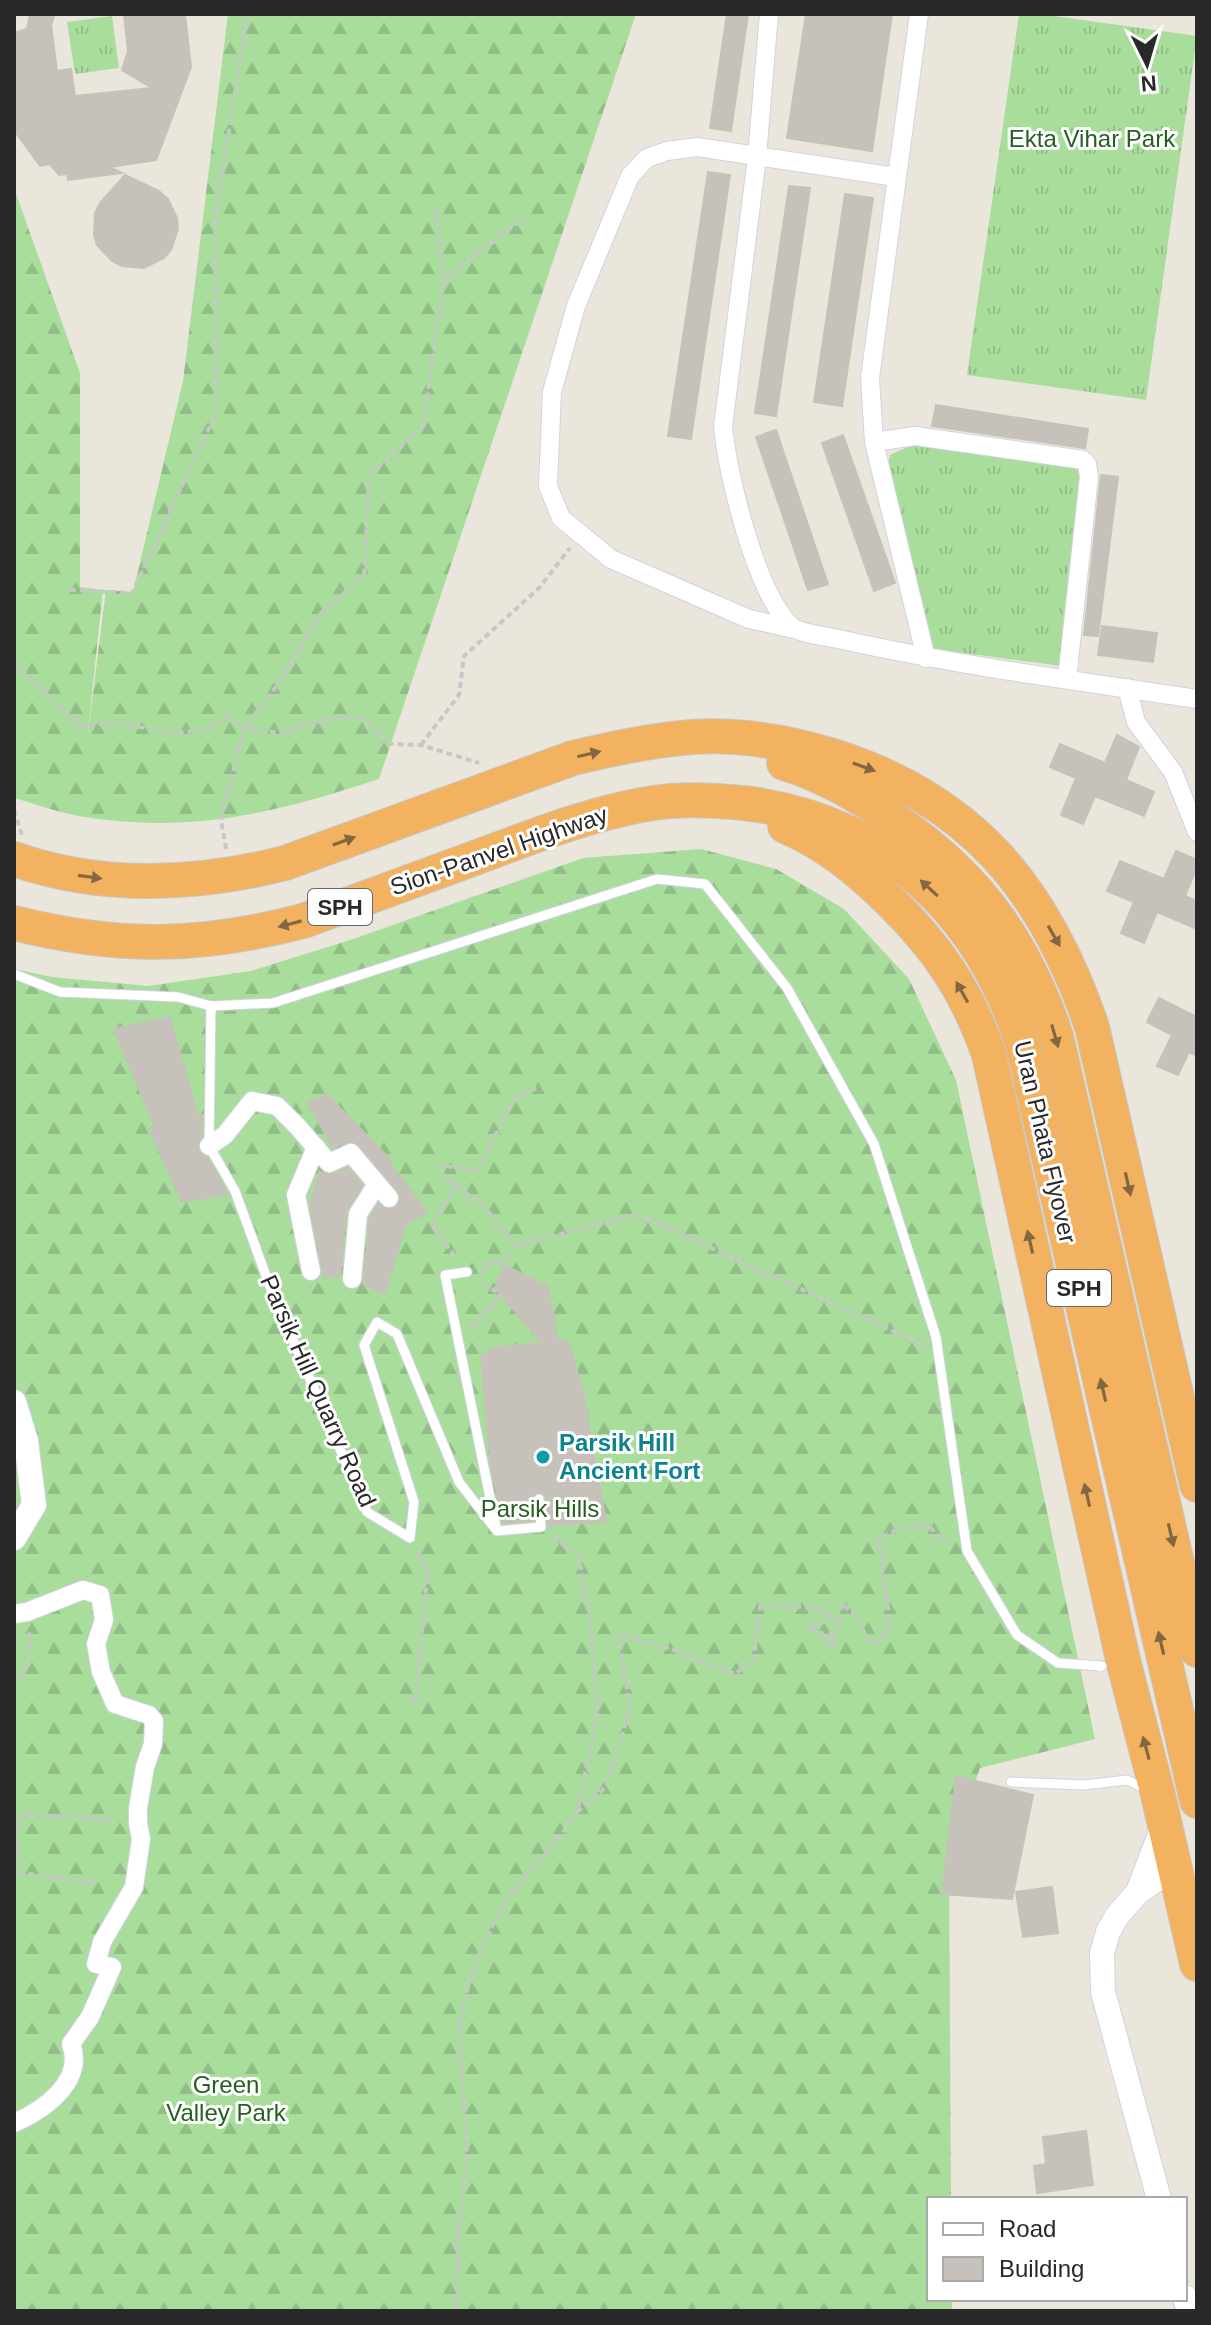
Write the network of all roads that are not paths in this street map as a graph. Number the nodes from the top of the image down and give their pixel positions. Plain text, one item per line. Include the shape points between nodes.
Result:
1 (769, 14) edge
2 (919, 14) edge
3 (757, 157) junction
4 (896, 177) junction
5 (874, 442) junction
6 (794, 629) junction
7 (926, 658) junction
8 (1067, 679) junction
9 (1127, 688) junction
10 (1197, 699) edge
11 (651, 744) junction
12 (655, 802) junction
13 (864, 820) junction
14 (1197, 832) edge
15 (14, 859) edge
16 (14, 923) edge
17 (14, 974) edge
18 (211, 1006) junction
19 (209, 1146) junction
20 (316, 1147) junction
21 (311, 1271) dead end
22 (467, 1272) road end
23 (352, 1279) dead end
24 (14, 1402) edge
25 (1197, 1485) edge
26 (539, 1499) dead end
27 (497, 1531) junction
28 (14, 1538) edge
29 (21, 1613) edge
30 (1197, 1650) edge
31 (1100, 1667) dead end
32 (1011, 1782) dead end
33 (1197, 1801) edge
34 (1161, 1810) junction
35 (1175, 1867) junction
36 (1138, 1892) junction
37 (1197, 1964) edge
38 (14, 2123) edge
39 (1158, 2197) edge

1 - 3 street
2 - 4 street
3 - 4 street
3 - 6 street via 723,427 726,461 762,581
3 - 6 street via 697,147 667,151 647,158 630,176 576,306 552,392 548,486 561,518 611,559 749,619
4 - 5 street via 870,378
5 - 7 street
5 - 8 street via 915,436 1087,464
6 - 7 street
7 - 8 street
8 - 9 street
9 - 10 street
9 - 14 street via 1136,722 1173,772
11 - 13 highway, Uran Phata Flyover / SPH via 704,745 803,769 828,780
15 -> 11 highway, SPH via 116,881 173,882 243,874 573,758
11 -> 25 highway via 692,737 772,741 891,776 959,820 1017,879 1062,949 1092,1027
12 - 13 highway, Uran Phata Flyover / SPH via 690,799 759,805 825,821
12 -> 16 highway, Sion-Panvel Highway / SPH via 590,816 303,921 256,933 123,942
34 -> 12 highway via 989,1055 966,998 912,922 840,856 756,816
13 -> 30 highway, Uran Phata Flyover / SPH via 935,848 971,883 1010,933 1044,1001
33 -> 13 highway, Uran Phata Flyover / SPH via 1013,1013 962,923
17 - 18 lane via 60,992 178,997
18 - 19 lane
18 - 31 lane via 273,1003 657,879 705,884 787,988 874,1144 936,1337 967,1551 1017,1635 1058,1663
19 - 20 street via 252,1101 277,1106
19 - 27 lane, Parsik Hill Quarry Road via 235,1191 367,1512 410,1538 414,1502 364,1345 377,1322 397,1334 459,1482
20 - 21 street via 296,1195
20 - 23 street via 329,1163 351,1153 383,1191 358,1214
22 - 27 lane via 445,1275
24 - 28 street via 26,1441 34,1505
26 - 27 lane via 541,1527
29 - 38 street via 83,1590 100,1595 104,1620 96,1644 101,1672 115,1704 154,1721 138,1818 141,1839 134,1887 102,1942 96,1964 112,1967 71,2044 76,2055 71,2076 36,2114
32 - 34 lane via 1084,1785 1127,1780
34 - 35 highway
34 - 36 street
35 - 36 street
35 - 37 highway
36 - 39 street via 1108,1932 1102,1953 1103,1992

